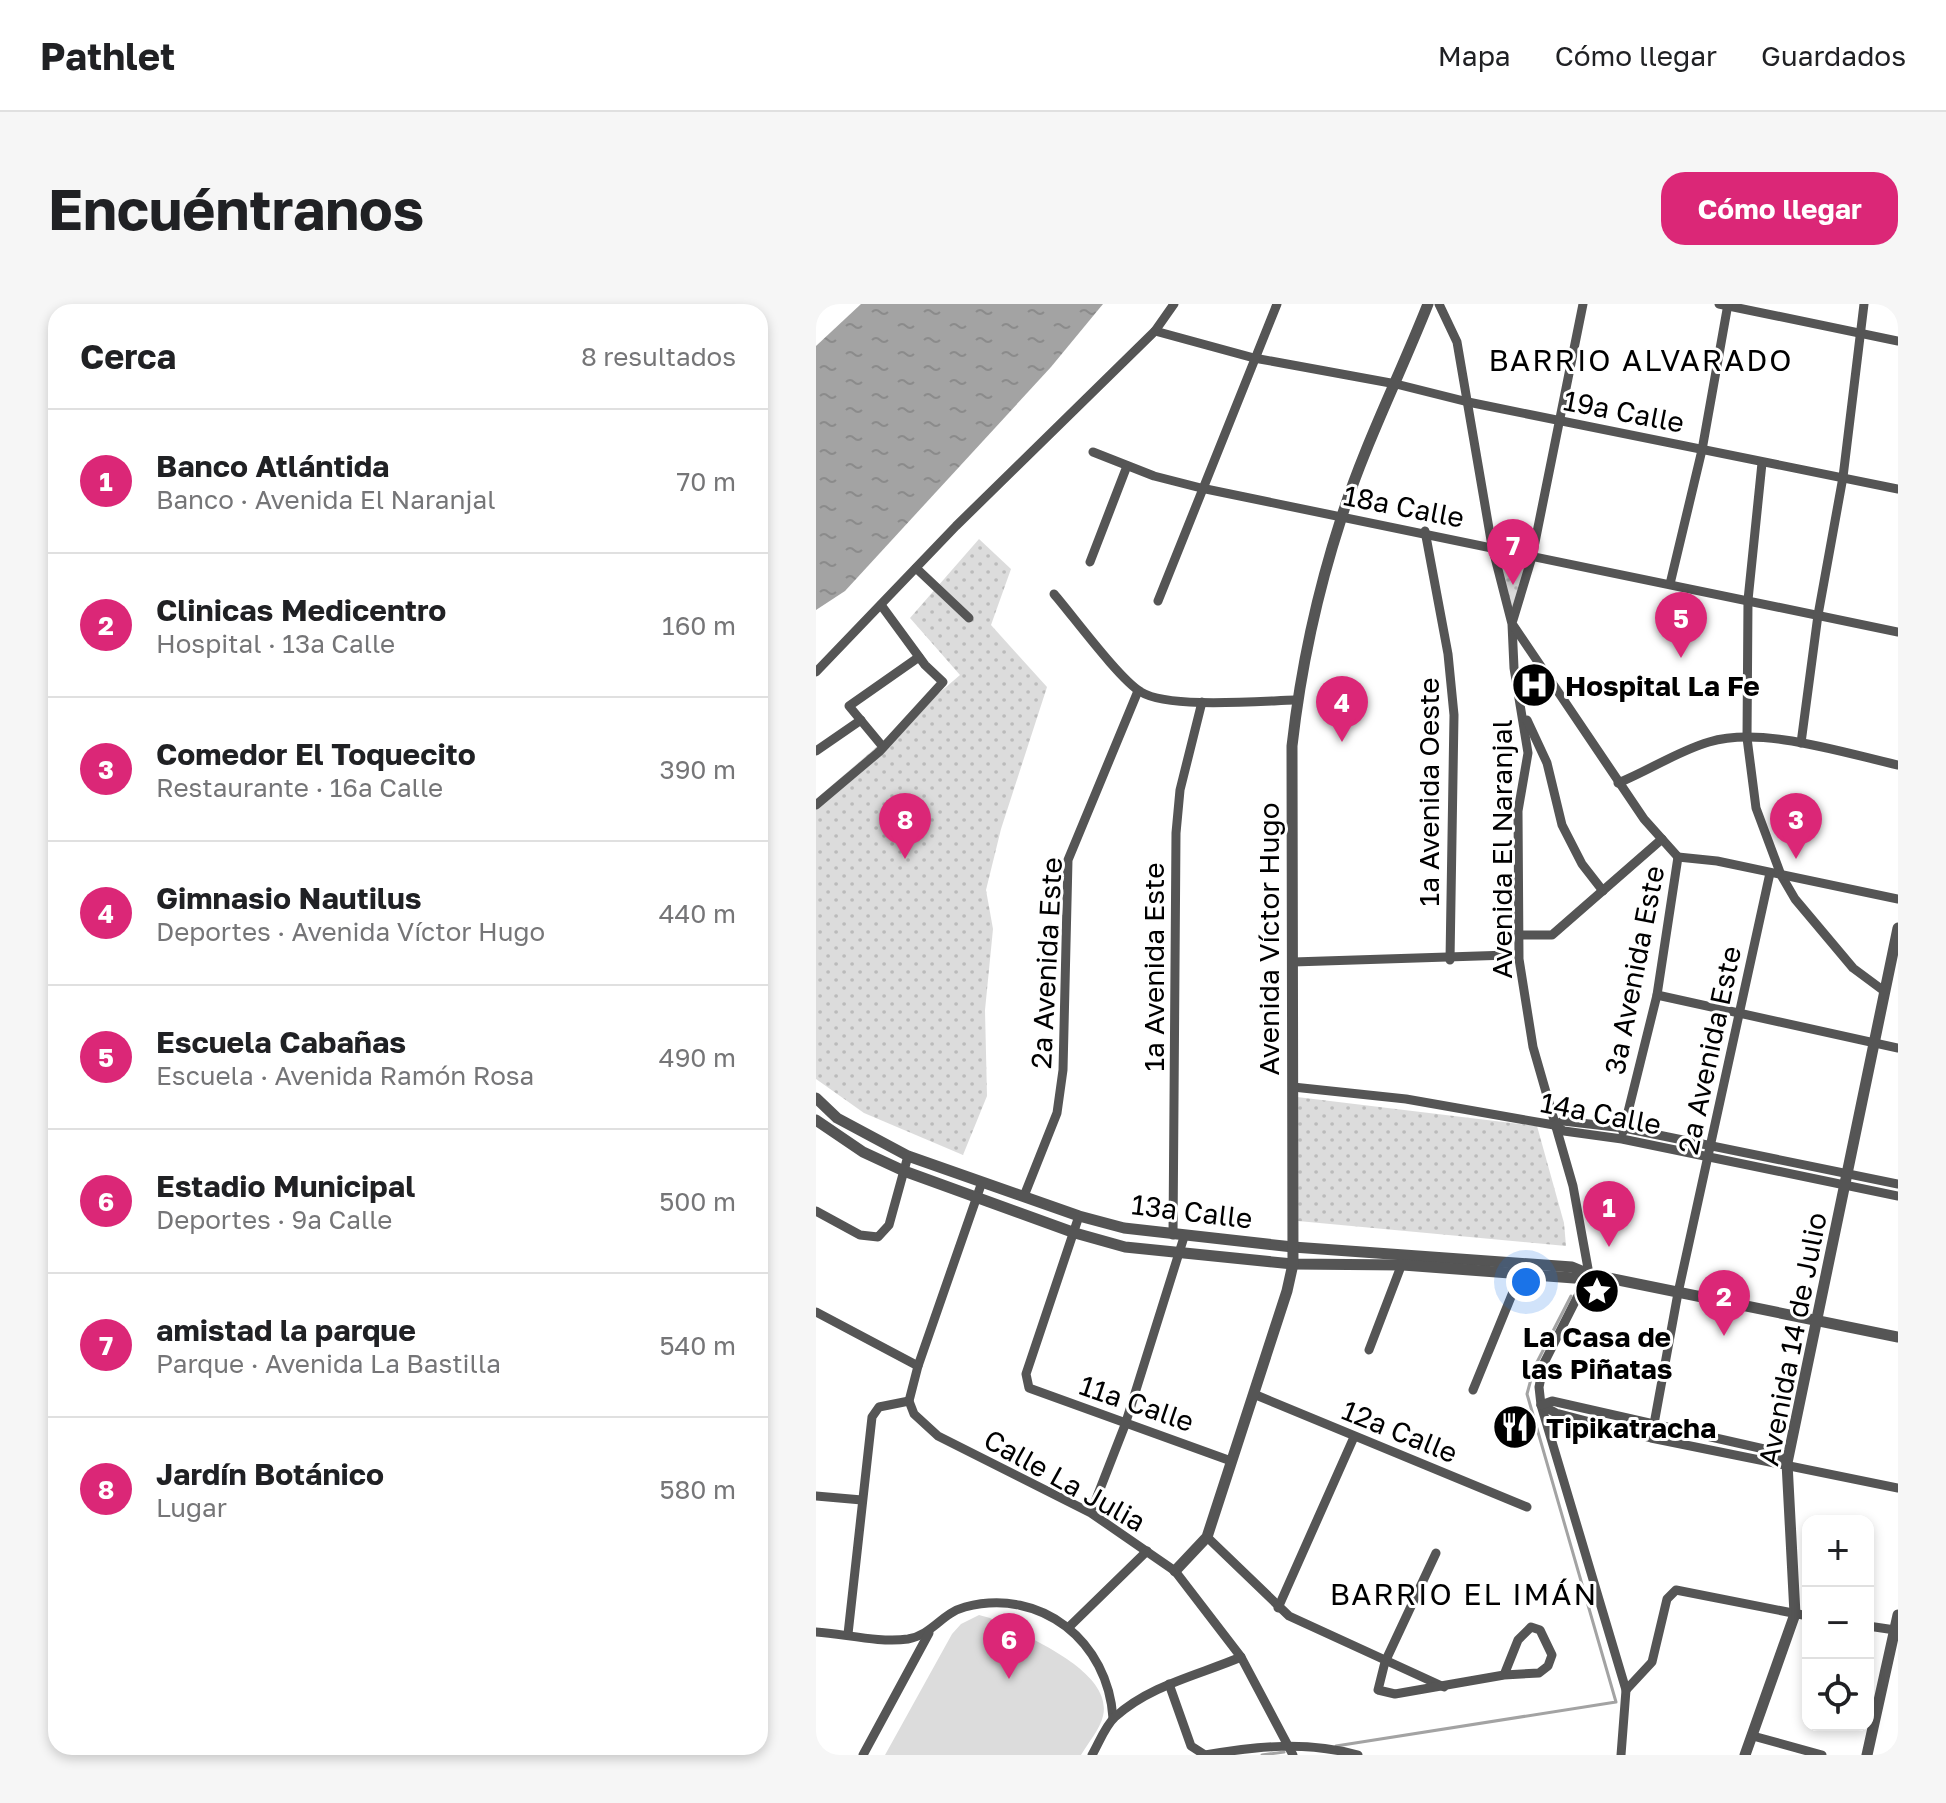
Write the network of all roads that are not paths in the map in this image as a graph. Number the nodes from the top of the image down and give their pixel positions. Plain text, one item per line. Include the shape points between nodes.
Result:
1 (1174, 304) edge
2 (1277, 304) edge
3 (1428, 304) edge
4 (1439, 304) edge
5 (1583, 304) edge
6 (1864, 304) edge
7 (1725, 305) edge
8 (1155, 331) junction
9 (1860, 332) junction
10 (1898, 341) edge
11 (1254, 358) junction
12 (1396, 384) junction
13 (1468, 402) junction
14 (1561, 421) junction
15 (1702, 450) junction
16 (1093, 452) dead end
17 (1762, 463) junction
18 (1127, 466) junction
19 (1843, 477) junction
20 (1201, 488) junction
21 (1898, 489) edge
22 (1341, 517) junction
23 (1425, 531) junction
24 (1492, 546) junction
25 (1532, 557) junction
26 (1090, 562) dead end
27 (916, 568) junction
28 (1670, 584) junction
29 (1054, 594) dead end
30 (1748, 600) junction
31 (1158, 601) dead end
32 (881, 605) junction
33 (1818, 615) junction
34 (969, 618) dead end
35 (1512, 624) junction
36 (1898, 632) edge
37 (919, 657) junction
38 (816, 672) edge
39 (1138, 691) junction
40 (1295, 700) junction
41 (1202, 702) junction
42 (1524, 713) junction
43 (861, 720) junction
44 (1747, 738) junction
45 (1801, 743) junction
46 (883, 747) junction
47 (816, 751) edge
48 (1898, 765) edge
49 (1618, 783) junction
50 (816, 805) edge
51 (1662, 839) junction
52 (1678, 857) junction
53 (1770, 873) junction
54 (1781, 875) junction
55 (1603, 891) junction
56 (1898, 899) edge
57 (1898, 928) edge
58 (1519, 935) junction
59 (1509, 955) dead end
60 (1450, 960) junction
61 (1293, 962) junction
62 (1884, 991) junction
63 (1657, 995) junction
64 (1738, 1012) junction
65 (1872, 1043) junction
66 (1898, 1048) edge
67 (1293, 1087) junction
68 (816, 1098) edge
69 (816, 1120) edge
70 (1554, 1125) junction
71 (1623, 1134) junction
72 (1710, 1152) junction
73 (908, 1156) junction
74 (904, 1171) junction
75 (1847, 1179) junction
76 (982, 1182) junction
77 (1898, 1184) edge
78 (1024, 1196) junction
79 (1898, 1196) edge
80 (977, 1199) junction
81 (816, 1211) edge
82 (1079, 1216) junction
83 (1075, 1233) junction
84 (1179, 1236) junction
85 (1293, 1247) junction
86 (1181, 1254) junction
87 (1403, 1260) junction
88 (1293, 1264) junction
89 (1522, 1269) junction
90 (1589, 1274) junction
91 (1678, 1293) junction
92 (816, 1312) edge
93 (1818, 1320) junction
94 (1898, 1337) edge
95 (1369, 1350) dead end
96 (918, 1366) junction
97 (1473, 1390) dead end
98 (1256, 1395) junction
99 (909, 1401) junction
100 (1541, 1405) junction
101 (1654, 1424) junction
102 (1125, 1425) junction
103 (1354, 1437) junction
104 (1231, 1461) junction
105 (1787, 1463) junction
106 (1898, 1488) edge
107 (816, 1496) edge
108 (862, 1500) junction
109 (1093, 1507) dead end
110 (1527, 1507) dead end
111 (1207, 1537) junction
112 (1147, 1551) junction
113 (1436, 1553) dead end
114 (1175, 1571) junction
115 (1278, 1608) junction
116 (1795, 1614) junction
117 (1802, 1615) edge
118 (1898, 1615) edge
119 (1069, 1627) junction
120 (1874, 1627) edge
121 (1896, 1630) edge
122 (816, 1632) edge
123 (929, 1633) junction
124 (848, 1634) junction
125 (1241, 1657) junction
126 (1385, 1662) junction
127 (1504, 1675) junction
128 (1169, 1684) junction
129 (1444, 1687) junction
130 (1626, 1690) junction
131 (1113, 1718) junction
132 (1753, 1736) junction
133 (1288, 1744) junction
134 (863, 1755) edge
135 (1092, 1755) edge
136 (1205, 1755) edge
137 (1293, 1755) edge
138 (1358, 1755) edge
139 (1621, 1755) edge
140 (1745, 1755) edge
141 (1822, 1755) edge
142 (1867, 1755) edge

1 - 8 street
2 - 11 street
3 - 12 street, Avenida Víctor Hugo
4 - 13 street, Avenida El Naranjal via 1457,342
5 - 14 street
6 - 9 street
7 - 9 street
7 - 15 street
8 - 11 street, 19a Calle
8 - 27 street
9 - 10 street
9 - 19 street
11 - 12 street, 19a Calle
11 - 20 street
12 - 13 street, 19a Calle
12 - 22 street, Avenida Víctor Hugo
13 - 14 street, 19a Calle
13 - 24 street, Avenida El Naranjal
14 - 15 street, 19a Calle
14 - 25 street
15 - 17 street, 19a Calle
15 - 28 street
16 - 18 street, 18a Calle
17 - 19 street, 19a Calle
17 - 30 street
18 - 20 street, 18a Calle
18 - 26 street
19 - 21 street, 19a Calle
19 - 33 street
20 - 22 street, 18a Calle
20 - 31 street
22 - 23 street, 18a Calle
22 - 40 street, Avenida Víctor Hugo
23 - 24 street, 18a Calle
23 - 60 street, 1a Avenida Oeste via 1454,715
24 - 25 street, 18a Calle
24 - 35 street, Avenida El Naranjal
25 - 28 street, 18a Calle
25 - 35 street
27 - 32 street
27 - 34 street
28 - 30 street, 18a Calle
29 - 39 street
30 - 33 street, 18a Calle
30 - 44 street
32 - 37 street
32 - 38 street
33 - 36 street, 18a Calle
33 - 45 street
35 - 42 street, Avenida El Naranjal
35 - 49 street
37 - 43 street via 849,706
37 - 46 street via 943,682
39 - 41 street
39 - 78 street, 2a Avenida Este via 1068,860 1063,1070 1057,1113
40 - 41 street
40 - 61 street, Avenida Víctor Hugo
41 - 84 street, 1a Avenida Este via 1180,790 1176,833
42 - 55 street via 1547,763 1562,825
42 - 58 street, Avenida El Naranjal via 1528,753 1518,811
43 - 46 street
43 - 47 street
44 - 45 street
44 - 49 street via 1709,742
44 - 54 street via 1756,808
45 - 48 street
46 - 50 street
49 - 51 street
51 - 52 street
51 - 55 street
52 - 53 street
52 - 63 street, 3a Avenida Este
53 - 54 street
53 - 64 street, 2a Avenida Este
54 - 56 street
54 - 62 street via 1824,937 1866,981
55 - 58 street via 1552,935
57 - 62 street, Avenida 14 de Julio
58 - 70 street, Avenida El Naranjal via 1533,1047
59 - 60 street
60 - 61 street
61 - 67 street, Avenida Víctor Hugo
62 - 65 street, Avenida 14 de Julio
63 - 64 street
63 - 71 street, 3a Avenida Este
64 - 65 street
64 - 72 street, 2a Avenida Este
65 - 66 street
65 - 75 street, Avenida 14 de Julio
67 - 70 street, 14a Calle via 1406,1099
67 - 85 street, Avenida Víctor Hugo
68 - 73 street, 13a Calle via 837,1118
69 - 74 street, 13a Calle via 863,1152
70 - 71 street, 14a Calle via 1563,1121
70 - 90 street, Avenida El Naranjal via 1573,1186
71 - 72 street, 14a Calle
72 - 75 street
72 - 91 street, 2a Avenida Este
73 - 74 street
73 - 76 street, 13a Calle
74 - 80 street, 13a Calle
74 - 81 street via 889,1225 878,1237 860,1235
75 - 77 street
75 - 79 street
75 - 93 street, Avenida 14 de Julio
76 - 78 street, 13a Calle
76 - 80 street
78 - 82 street, 13a Calle
80 - 83 street, 13a Calle
80 - 96 street
82 - 83 street
82 - 84 street, 13a Calle
83 - 86 street, 13a Calle via 1125,1247
83 - 102 street, 11a Calle via 1026,1374 1029,1388
84 - 85 street, 13a Calle
84 - 86 street, 1a Avenida Este
85 - 87 street, 13a Calle
85 - 88 street, Avenida Víctor Hugo
86 - 88 street, 13a Calle
86 - 102 street, 1a Avenida Este
87 - 88 street, 13a Calle
87 - 89 street, 13a Calle
87 - 95 street
88 - 98 street, Avenida Víctor Hugo
89 - 90 street, 13a Calle via 1574,1278
89 - 97 street
90 - 91 street, 13a Calle
90 - 100 street via 1544,1363
91 - 93 street, 13a Calle
91 - 101 street, 2a Avenida Este
92 - 96 street
93 - 94 street, 13a Calle
93 - 105 street, Avenida 14 de Julio
96 - 99 street
98 - 103 street, 12a Calle
98 - 104 street, Avenida Víctor Hugo
99 - 108 street via 879,1407 872,1417
99 - 112 street, Calle La Julia via 919,1420 938,1436 1091,1513
100 - 101 street via 1552,1401
100 - 105 street via 1651,1438 1771,1465
100 - 130 street
101 - 105 street via 1773,1451
102 - 104 street, 11a Calle
102 - 109 street, 1a Avenida Este
103 - 110 street, 12a Calle
103 - 115 street
104 - 111 street, Avenida Víctor Hugo
105 - 106 street
105 - 116 street, Avenida 14 de Julio
107 - 108 street
108 - 124 street
111 - 114 street, Avenida Víctor Hugo
111 - 115 street
112 - 114 street, Calle La Julia
112 - 119 street
113 - 126 street
114 - 125 street, Calle La Julia
115 - 126 street
116 - 117 street
116 - 130 street via 1681,1588 1671,1593 1652,1662
116 - 132 street, Avenida 14 de Julio
118 - 121 street
119 - 123 street via 1047,1612 1019,1603 988,1602 953,1612
119 - 131 street via 1103,1672
120 - 121 street
121 - 142 street
122 - 124 street
123 - 124 street via 908,1639
123 - 134 street
125 - 128 street
125 - 133 street, Calle La Julia
126 - 129 street
126 - 129 street via 1378,1690 1395,1694
127 - 127 street via 1539,1673 1548,1666 1552,1655 1540,1630 1531,1627 1522,1633
127 - 129 street
128 - 131 street
128 - 136 street via 1191,1746
130 - 139 street
131 - 135 street
132 - 140 street, Avenida 14 de Julio
132 - 141 street
133 - 136 street
133 - 137 street, Calle La Julia
133 - 138 street

